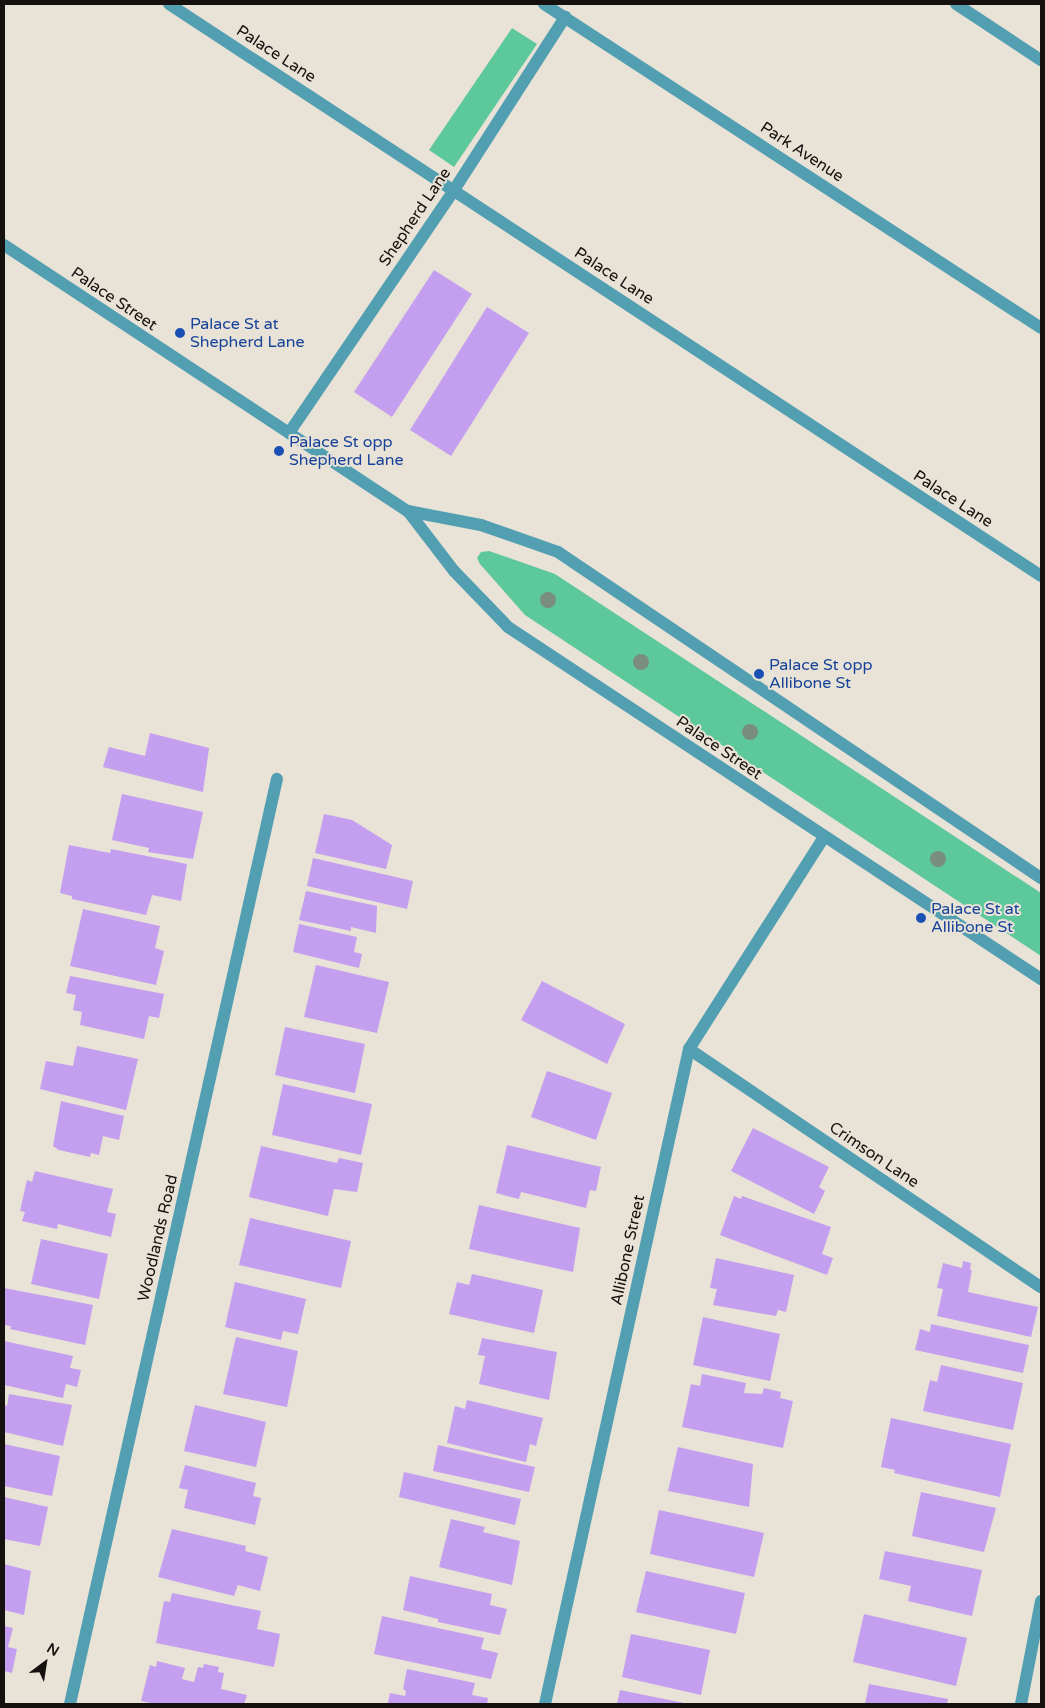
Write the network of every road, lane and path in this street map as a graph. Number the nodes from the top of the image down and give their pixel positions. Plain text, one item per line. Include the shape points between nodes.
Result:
1 (169, 4) edge
2 (544, 4) edge
3 (956, 4) edge
4 (564, 17) junction
5 (1041, 60) edge
6 (454, 190) junction
7 (4, 246) edge
8 (1041, 328) edge
9 (289, 433) junction
10 (408, 511) junction
11 (1041, 576) edge
12 (277, 779) dead end
13 (824, 837) junction
14 (1041, 878) edge
15 (1041, 979) edge
16 (689, 1049) junction
17 (1041, 1287) edge
18 (1041, 1601) edge
19 (70, 1704) edge
20 (545, 1704) edge
21 (1022, 1704) edge

1 - 6 street, Palace Lane
2 - 4 street, Park Avenue
3 - 5 street
4 - 6 street, Shepherd Lane
4 - 8 street, Park Avenue
6 - 9 street, Shepherd Lane
6 - 11 street, Palace Lane
7 - 9 street, Palace Street
9 - 10 street, Palace Street
10 - 13 street, Palace Street via 454,571 508,627
10 - 14 street, Palace Street via 481,525 558,552
12 - 19 street, Woodlands Road
13 - 15 street, Palace Street
13 - 16 street, Allibone Street
16 - 17 street, Crimson Lane
16 - 20 street, Allibone Street
18 - 21 street

